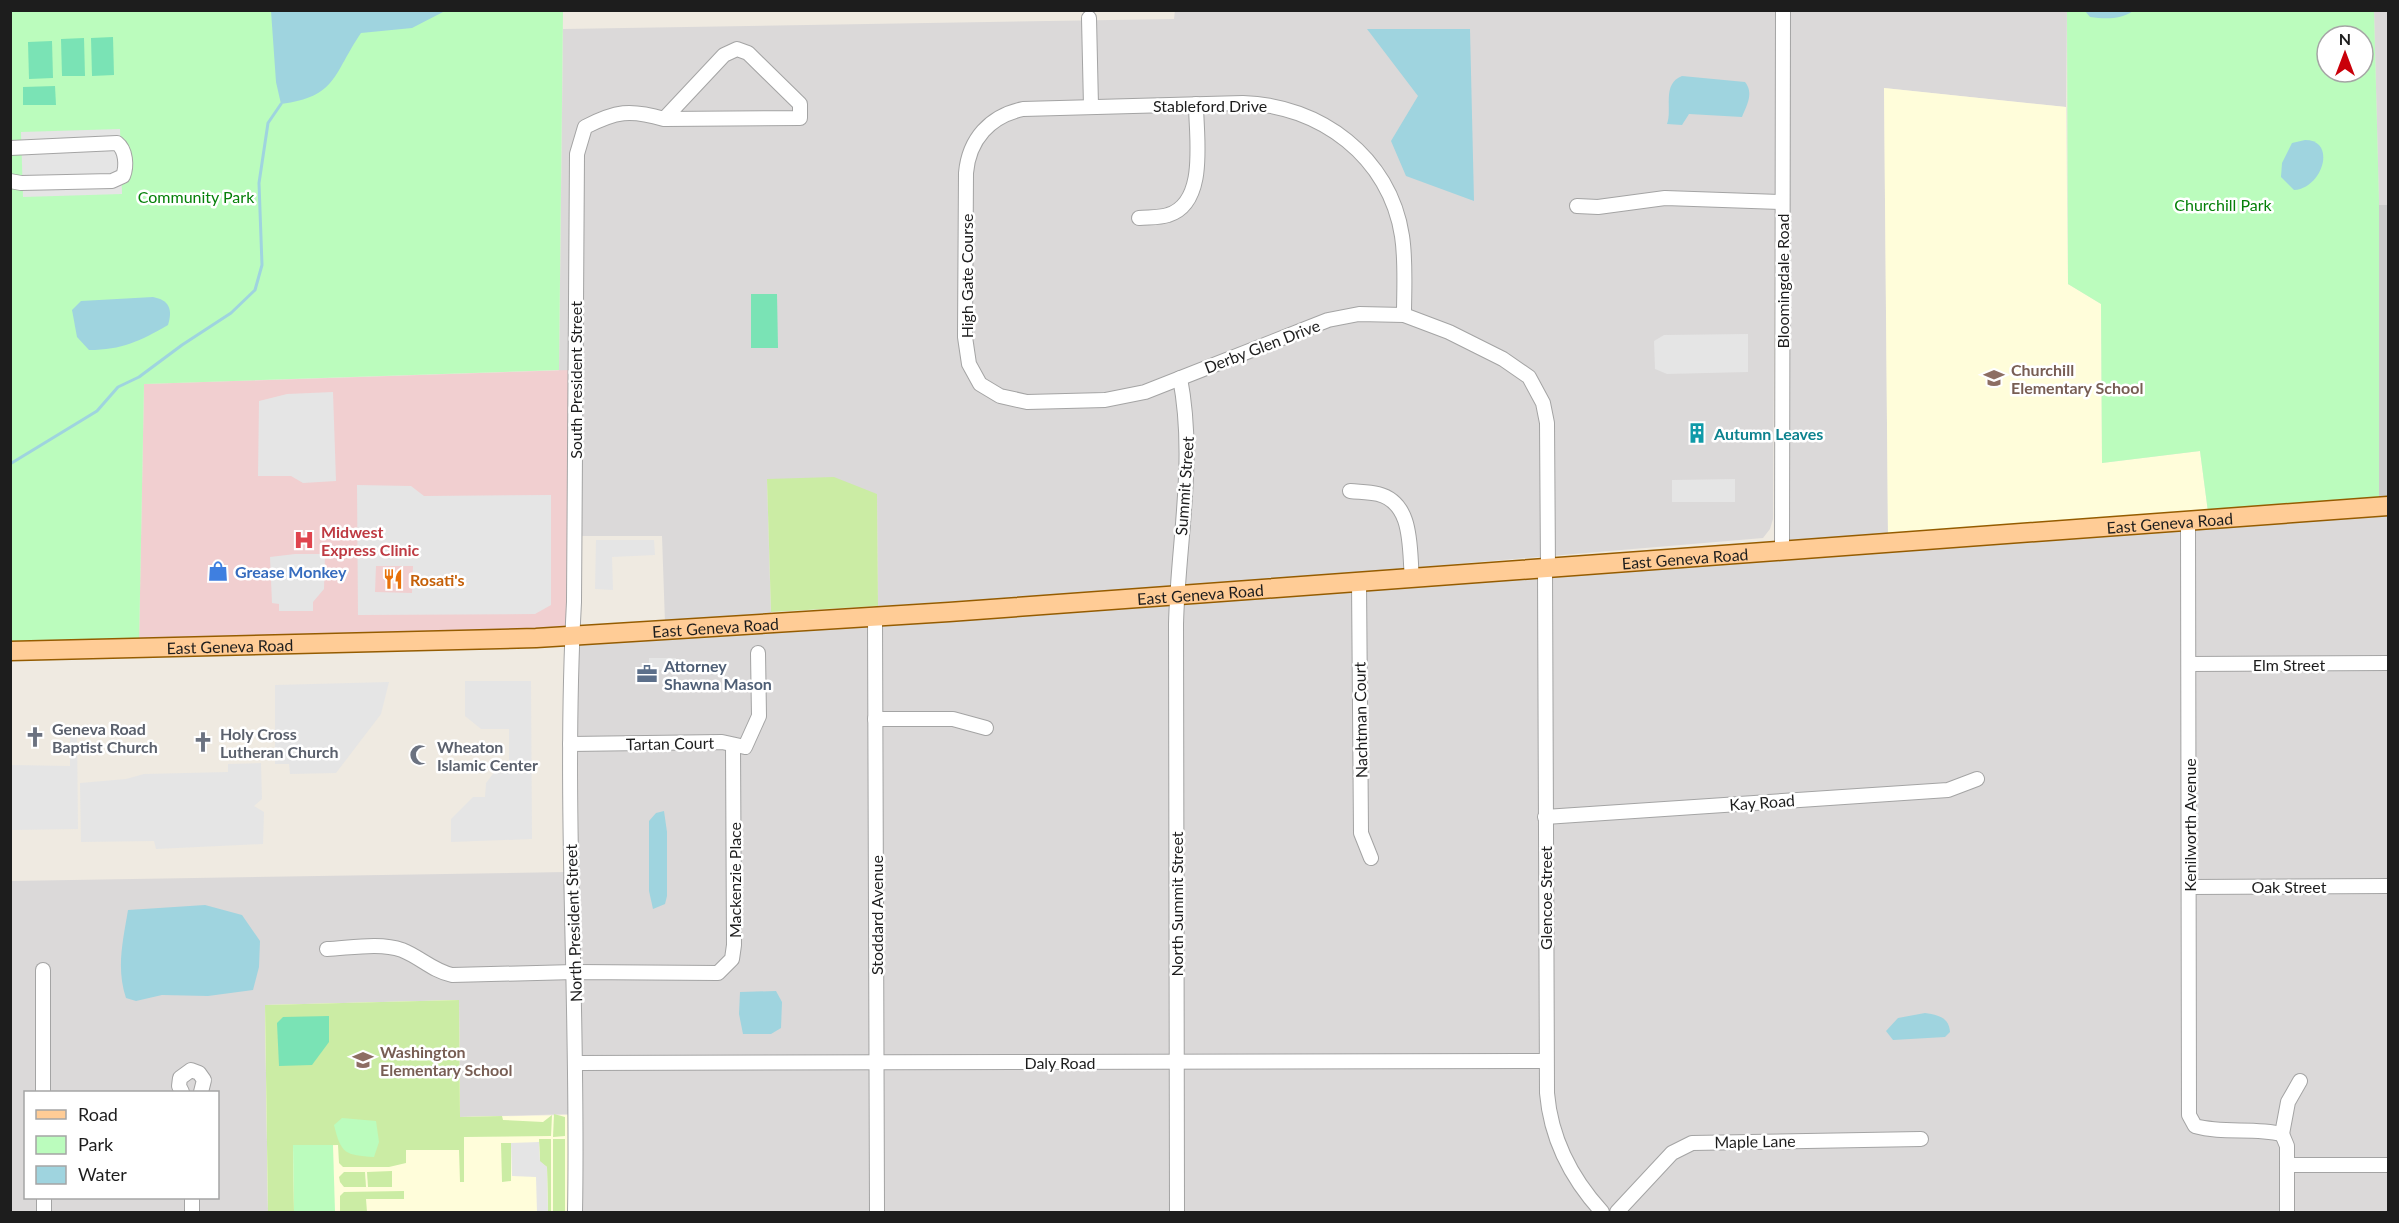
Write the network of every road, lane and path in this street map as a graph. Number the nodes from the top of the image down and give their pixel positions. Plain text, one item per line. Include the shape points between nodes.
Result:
1 (1783, 10) edge
2 (1089, 18) dead end
3 (1196, 104) junction
4 (1091, 106) junction
5 (664, 119) junction
6 (10, 148) edge
7 (968, 158) joint
8 (10, 181) edge
9 (1782, 202) junction
10 (1577, 206) dead end
11 (1139, 218) dead end
12 (1404, 315) junction
13 (1529, 377) joint
14 (1180, 378) junction
15 (986, 388) joint
16 (1350, 491) dead end
17 (2388, 506) edge
18 (2188, 523) junction
19 (1782, 551) junction
20 (1546, 569) junction
21 (1412, 578) junction
22 (1359, 581) junction
23 (1177, 595) junction
24 (875, 617) junction
25 (572, 634) junction
26 (10, 651) edge
27 (758, 653) dead end
28 (2388, 663) edge
29 (2189, 664) junction
30 (876, 719) junction
31 (986, 728) dead end
32 (570, 744) junction
33 (734, 745) junction
34 (1977, 779) dead end
35 (1545, 817) junction
36 (1371, 858) dead end
37 (2388, 886) edge
38 (2190, 887) junction
39 (327, 949) dead end
40 (43, 969) dead end
41 (575, 972) junction
42 (1546, 1061) junction
43 (1176, 1062) junction
44 (575, 1063) junction
45 (876, 1063) junction
46 (2300, 1081) dead end
47 (43, 1091) edge
48 (182, 1091) edge
49 (201, 1091) edge
50 (2282, 1134) junction
51 (1921, 1139) dead end
52 (2287, 1165) junction
53 (2388, 1165) edge
54 (575, 1212) edge
55 (877, 1212) edge
56 (1177, 1212) edge
57 (1602, 1212) edge
58 (1617, 1212) edge
59 (2287, 1212) edge

1 - 9 street, Bloomingdale Road
2 - 4 street
3 - 4 street, Stableford Drive
3 - 11 street via 1197,175 1192,192 1169,215
3 - 12 street, Stableford Drive via 1256,103 1287,108 1319,121 1359,149 1386,187 1399,221 1404,250
4 - 7 street, Stableford Drive via 1008,113 983,128
5 - 5 street via 724,55 737,49 748,53 800,104 800,118
5 - 25 street, South President Street via 626,112 608,115 585,127 577,154
6 - 8 street via 117,143 124,151 124,171 123,176 112,181
7 - 15 street, High Gate Course via 965,337 969,364
9 - 10 street via 1665,198
9 - 19 street, Bloomingdale Road
12 - 13 street, Derby Glen Drive via 1449,332
12 - 14 street, Derby Glen Drive via 1359,314 1328,320
13 - 20 street, Glencoe Street via 1543,403 1547,423
14 - 15 street, Derby Glen Drive via 1133,396 1105,400 1027,402 1011,400
14 - 23 street, Summit Street via 1188,425 1188,477
16 - 21 street via 1378,494 1397,506 1407,522
17 - 18 main road, East Geneva Road
18 - 19 main road, East Geneva Road
18 - 29 street, Kenilworth Avenue
19 - 20 main road, East Geneva Road
20 - 21 main road, East Geneva Road
20 - 35 street, Glencoe Street
21 - 22 main road, East Geneva Road
22 - 23 main road, East Geneva Road
22 - 36 street, Nachtman Court via 1361,833
23 - 24 main road, East Geneva Road
23 - 43 street, North Summit Street
24 - 25 main road, East Geneva Road
24 - 30 street, Stoddard Avenue
25 - 26 main road, East Geneva Road
25 - 32 street, North President Street
27 - 33 street, Tartan Court via 759,716 745,747
28 - 29 street, Elm Street
29 - 38 street, Kenilworth Avenue
30 - 31 street via 953,719
30 - 45 street, Stoddard Avenue
32 - 33 street, Tartan Court
32 - 41 street, North President Street
33 - 41 street, Mackenzie Place via 732,959 718,973
34 - 35 street, Kay Road via 1948,790
35 - 42 street, Glencoe Street
37 - 38 street, Oak Street
38 - 50 street, Kenilworth Avenue via 2189,1115 2194,1126 2210,1130 2265,1130
39 - 41 street, Mackenzie Place via 394,948 452,975
40 - 47 street
41 - 44 street, North President Street
42 - 43 street, Daly Road
42 - 57 street, Glencoe Street via 1548,1103 1561,1150 1579,1185
43 - 45 street, Daly Road
43 - 56 street, North Summit Street
44 - 45 street, Daly Road
44 - 54 street, North President Street
45 - 55 street, Stoddard Avenue
46 - 50 street via 2288,1102
48 - 49 street via 180,1078 190,1070 204,1080
50 - 52 street via 2287,1146
51 - 58 street, Maple Lane via 1692,1143 1672,1153
52 - 53 street
52 - 59 street

